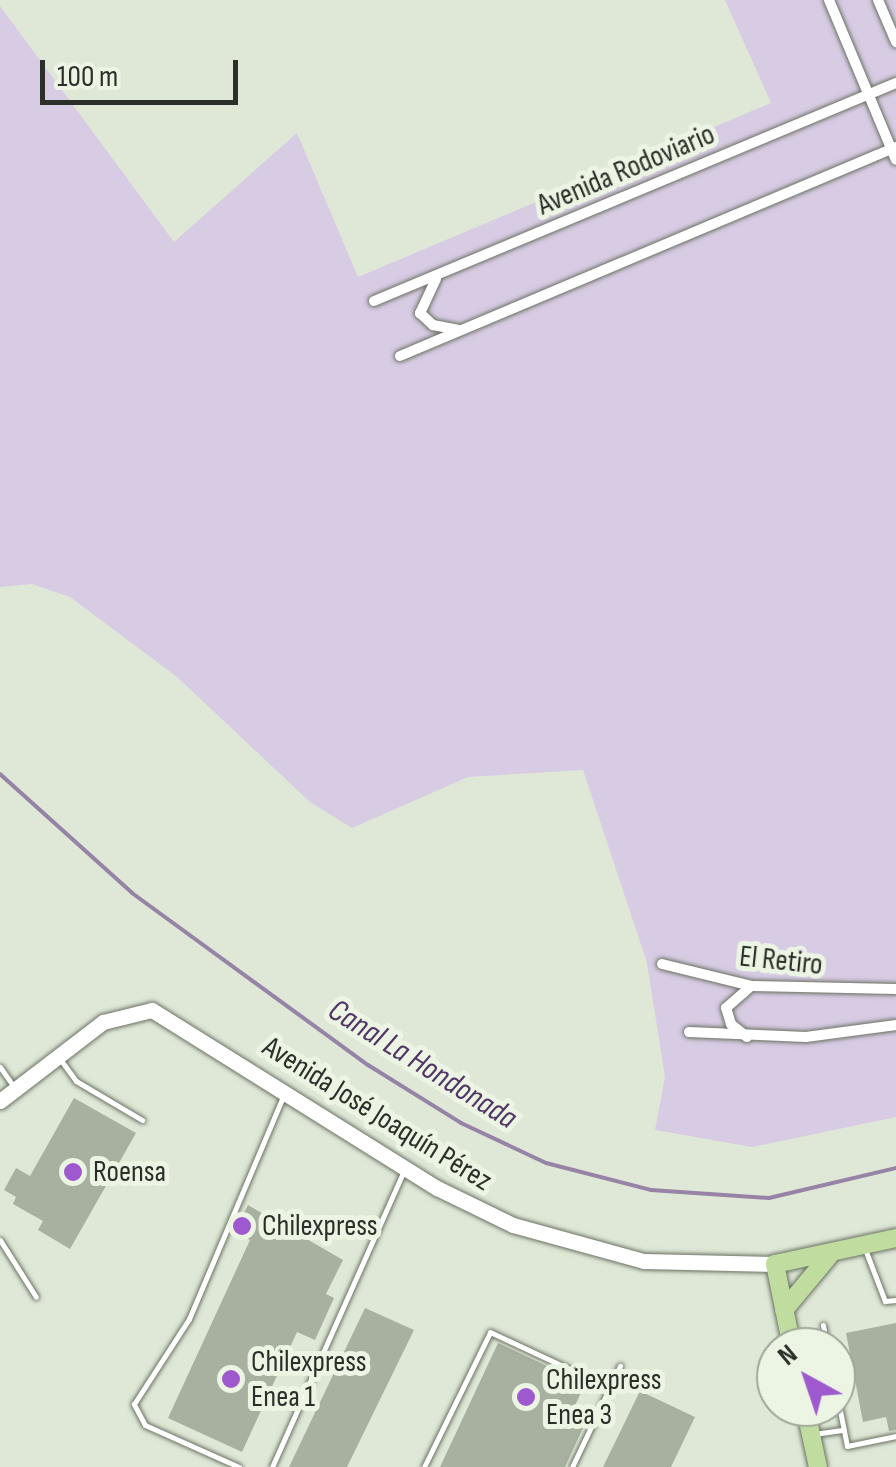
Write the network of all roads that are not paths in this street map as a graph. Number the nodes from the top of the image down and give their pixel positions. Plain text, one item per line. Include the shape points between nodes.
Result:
1 (829, 0) edge
2 (878, 0) edge
3 (896, 42) edge
4 (896, 83) edge
5 (869, 95) junction
6 (894, 152) edge
7 (440, 275) junction
8 (374, 301) dead end
9 (459, 330) junction
10 (400, 356) dead end
11 (662, 964) dead end
12 (752, 986) junction
13 (896, 989) edge
14 (896, 1024) edge
15 (689, 1032) dead end
16 (749, 1038) junction
17 (58, 1056) junction
18 (0, 1067) edge
19 (16, 1090) junction
20 (286, 1091) junction
21 (0, 1102) edge
22 (142, 1120) dead end
23 (405, 1167) junction
24 (896, 1238) edge
25 (0, 1240) edge
26 (864, 1248) junction
27 (829, 1256) junction
28 (775, 1264) junction
29 (36, 1297) dead end
30 (896, 1300) edge
31 (784, 1310) junction
32 (788, 1327) edge
33 (620, 1366) dead end
34 (610, 1388) junction
35 (809, 1427) edge
36 (843, 1427) edge
37 (844, 1430) junction
38 (811, 1434) junction
39 (896, 1436) edge
40 (239, 1467) edge
41 (272, 1467) edge
42 (424, 1467) edge
43 (572, 1467) edge
44 (818, 1467) edge

1 - 5 street
2 - 3 street
4 - 5 street, Avenida Rodoviario
5 - 6 street
5 - 7 street, Avenida Rodoviario
6 - 9 street
7 - 8 street, Avenida Rodoviario
7 - 9 street via 420,313 433,325
9 - 10 street
11 - 12 street, El Retiro
12 - 13 street, El Retiro
12 - 16 street via 726,1008 731,1024
14 - 16 street
15 - 16 street
17 - 19 main road
17 - 20 main road, Avenida José Joaquín Pérez via 103,1022 133,1010 165,1014
17 - 22 lane via 76,1081
18 - 19 lane
19 - 21 main road
20 - 23 main road, Avenida José Joaquín Pérez
20 - 40 lane via 190,1319 134,1404 145,1424
23 - 28 main road, Avenida José Joaquín Pérez via 472,1207 578,1247 670,1264
23 - 41 lane
24 - 26 main road, Avenida José Joaquín Pérez
25 - 29 lane
26 - 27 main road, Avenida José Joaquín Pérez
26 - 30 lane via 885,1302
27 - 28 main road, Avenida José Joaquín Pérez
27 - 31 main road
28 - 31 main road
31 - 32 main road
33 - 34 lane
34 - 42 lane via 490,1332
34 - 43 lane
35 - 38 main road
36 - 37 lane
37 - 38 lane
37 - 39 lane via 847,1446
38 - 44 main road

